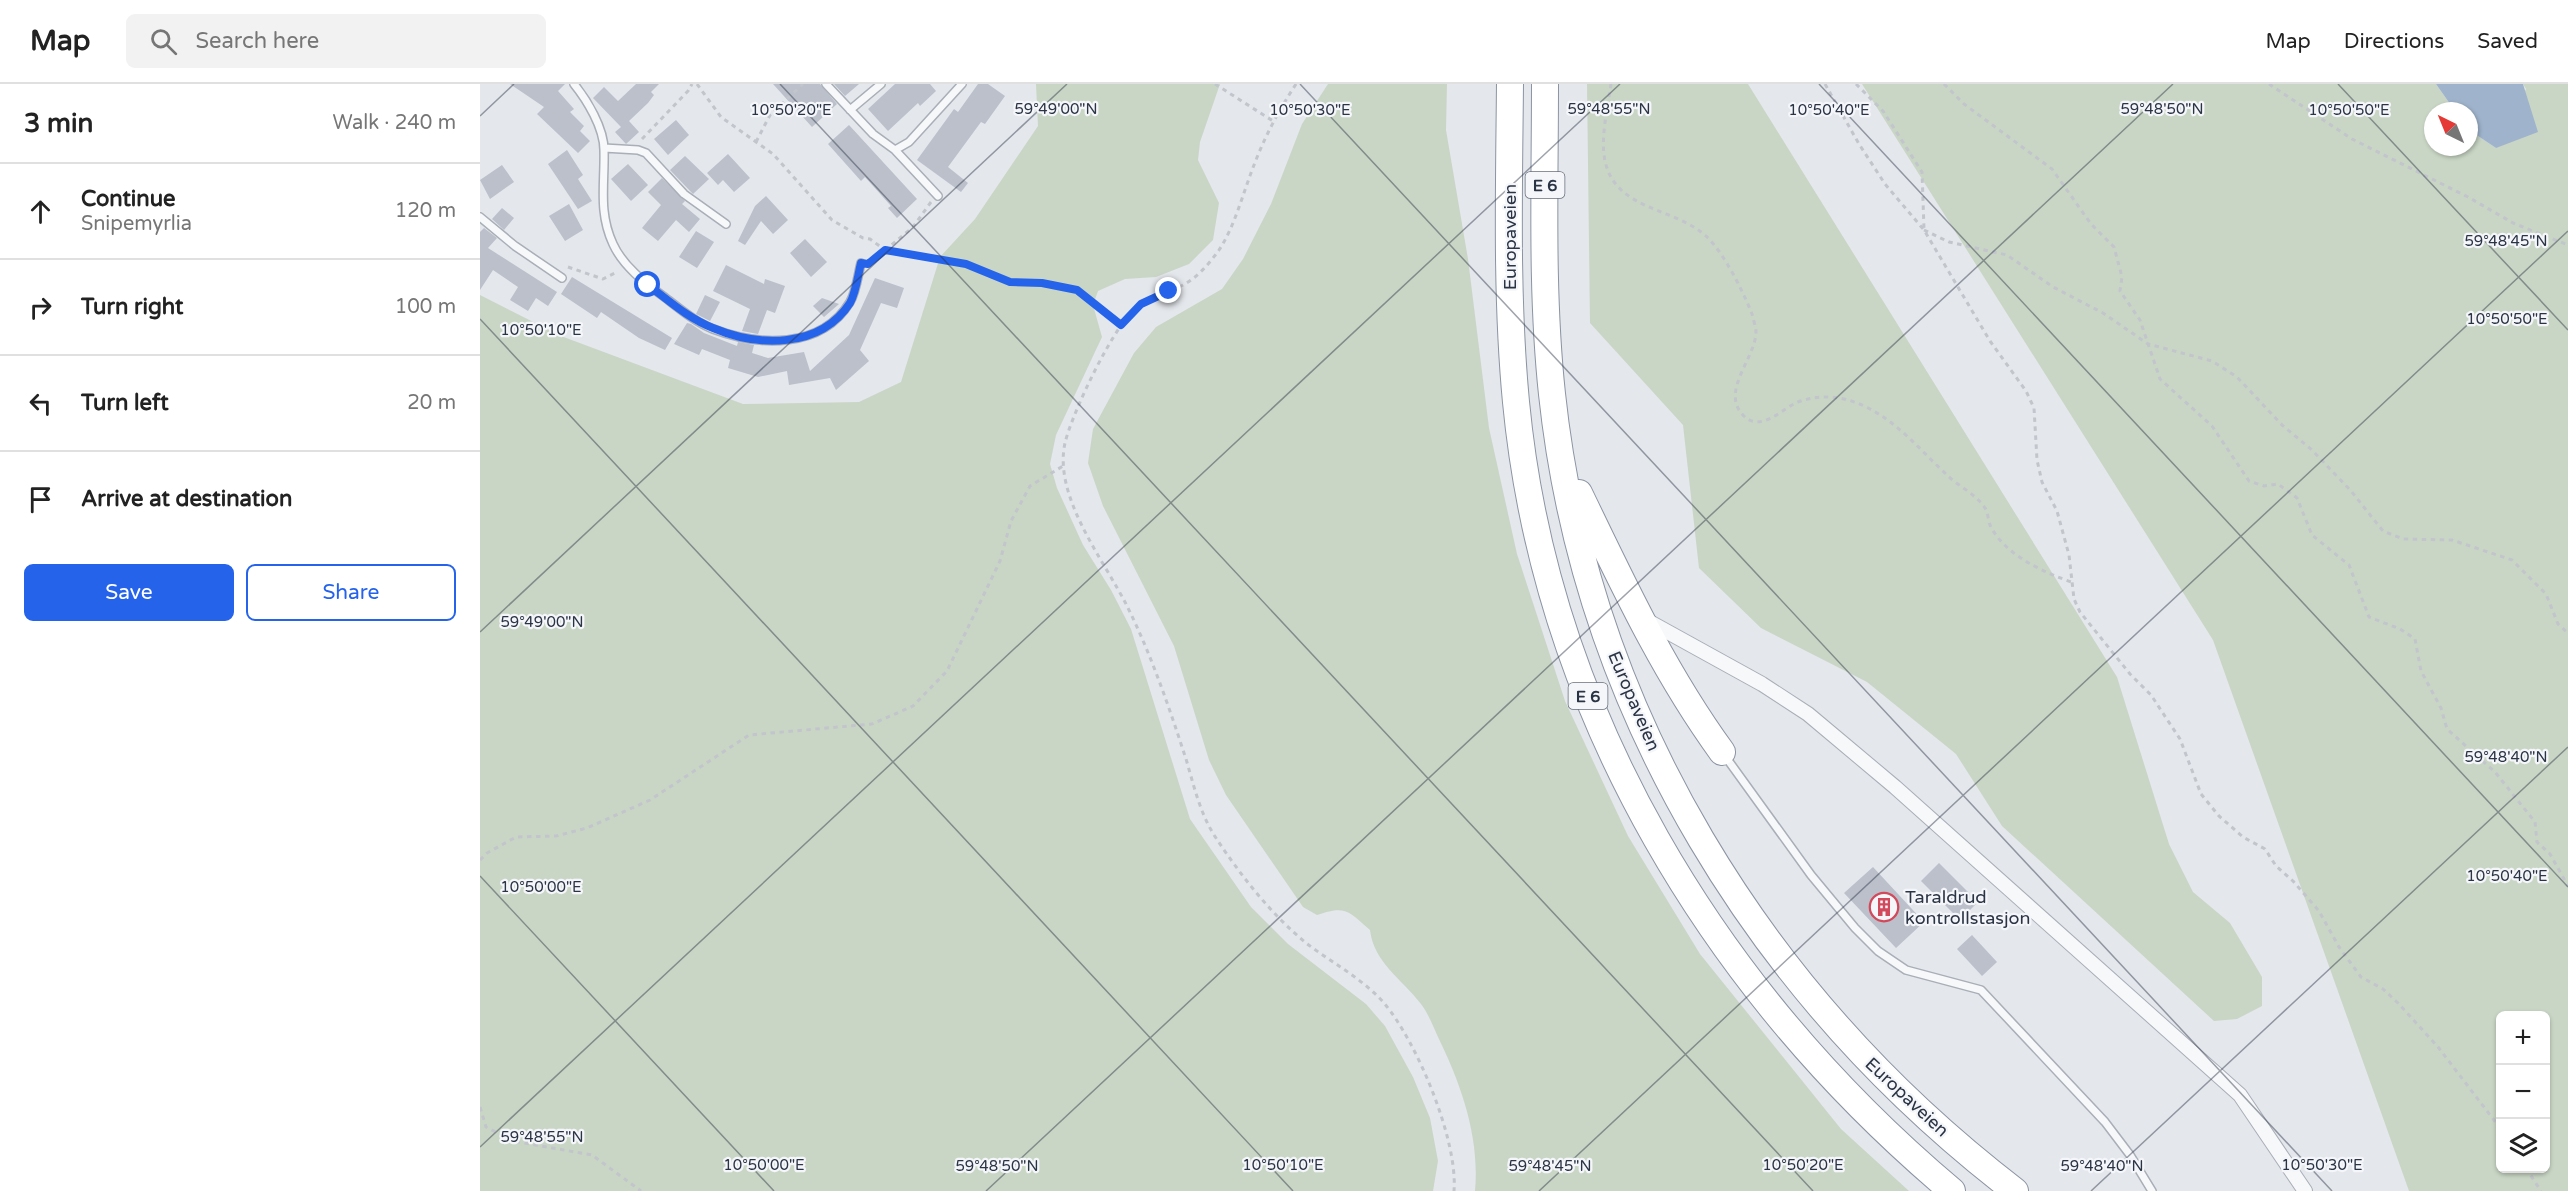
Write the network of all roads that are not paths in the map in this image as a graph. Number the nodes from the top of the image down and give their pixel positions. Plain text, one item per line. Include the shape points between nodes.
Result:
1 (574, 84) edge
2 (826, 84) edge
3 (881, 84) edge
4 (962, 84) edge
5 (1510, 84) edge
6 (1545, 84) edge
7 (850, 110) junction
8 (604, 148) junction
9 (895, 150) junction
10 (938, 196) road end
11 (480, 217) edge
12 (726, 224) dead end
13 (861, 263) road end
14 (562, 278) dead end
15 (1562, 458) junction
16 (1637, 614) junction
17 (1722, 752) joint
18 (1952, 1191) edge
19 (2015, 1191) edge
20 (2152, 1191) edge
21 (2305, 1191) edge

1 - 8 lane via 601,131
2 - 7 lane
3 - 7 lane
4 - 9 lane via 909,142
5 - 18 highway, Europaveien / E 6 via 1509,290 1518,415 1546,565 1596,716 1683,887 1752,987 1867,1116
6 - 15 highway, Europaveien / E 6 via 1547,339
7 - 9 lane
8 - 12 lane via 645,153 684,194
8 - 13 lane via 603,212 613,245 648,285 712,328 767,341 808,337 834,320 851,301
9 - 10 lane
11 - 14 lane
15 - 16 highway, E 6
15 - 19 highway, Europaveien / E 6 via 1594,599 1622,674 1678,800 1715,865 1785,964 1856,1048 1942,1130
16 - 17 highway, E 6 via 1671,676
16 - 21 street via 1762,684 1826,727 2223,1078 2250,1107
17 - 20 lane via 1855,928 1878,951 1906,970 1982,990 2105,1122

